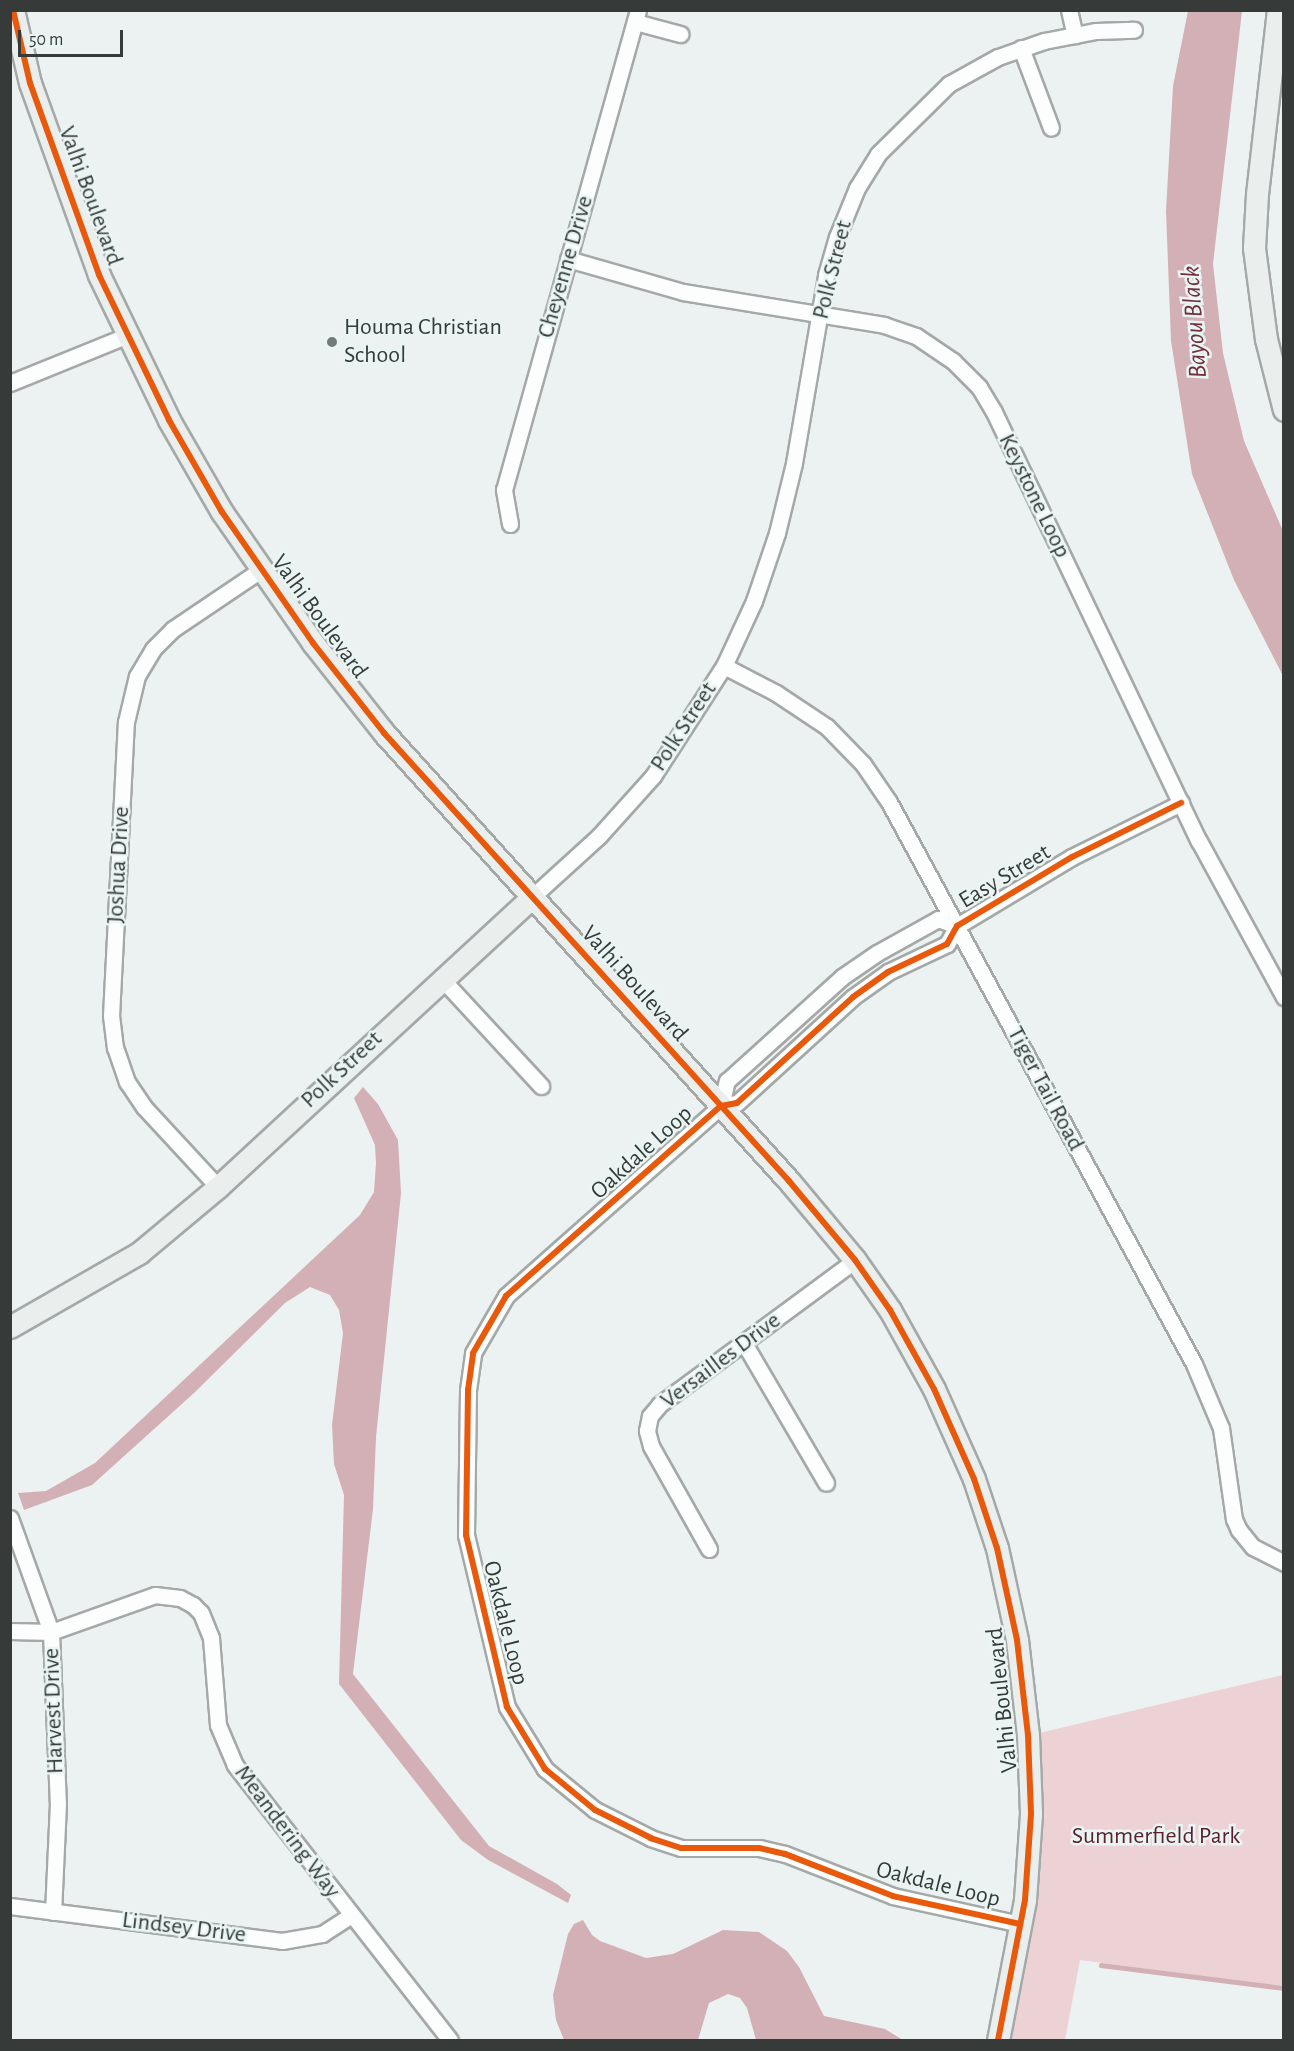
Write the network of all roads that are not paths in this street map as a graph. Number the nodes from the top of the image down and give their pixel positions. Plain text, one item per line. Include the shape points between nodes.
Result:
1 (13, 10) edge
2 (1069, 10) edge
3 (1278, 10) edge
4 (637, 16) edge
5 (1134, 30) dead end
6 (680, 34) dead end
7 (1075, 35) junction
8 (1280, 35) edge
9 (1021, 48) junction
10 (1052, 128) dead end
11 (568, 259) junction
12 (820, 314) junction
13 (128, 335) junction
14 (10, 383) edge
15 (1284, 410) edge
16 (510, 524) dead end
17 (262, 569) junction
18 (724, 666) junction
19 (1181, 803) junction
20 (532, 897) junction
21 (957, 926) junction
22 (442, 979) junction
23 (827, 990) junction
24 (1284, 997) edge
25 (841, 1007) junction
26 (541, 1086) dead end
27 (721, 1106) junction
28 (218, 1187) junction
29 (855, 1260) junction
30 (10, 1327) edge
31 (744, 1343) junction
32 (826, 1483) dead end
33 (10, 1518) edge
34 (709, 1549) dead end
35 (1284, 1563) edge
36 (10, 1631) edge
37 (51, 1632) junction
38 (10, 1906) edge
39 (53, 1912) junction
40 (351, 1915) junction
41 (1020, 1923) junction
42 (450, 2040) edge
43 (998, 2040) edge

1 - 13 street, Valhi Boulevard via 30,83 62,180
2 - 7 street
3 - 8 street
4 - 6 street
4 - 11 street, Cheyenne Drive
5 - 7 street, Polk Street
7 - 9 street, Polk Street
8 - 15 street via 1257,194 1254,248 1266,339
9 - 10 street
9 - 12 street, Polk Street via 949,84 878,154 857,188 837,237
11 - 12 street, Keystone Loop via 682,292
11 - 16 street, Cheyenne Drive via 504,490
12 - 18 street, Polk Street via 777,533 754,601
12 - 19 street, Keystone Loop via 884,325 916,336 953,361 979,387
13 - 14 street
13 - 17 street, Valhi Boulevard via 169,420 222,512
17 - 20 street, Valhi Boulevard via 313,643 384,733
17 - 28 street, Joshua Drive via 173,629 153,649 137,676 126,722 111,1016 114,1048 127,1082 144,1107
18 - 20 street, Polk Street via 652,776 599,836
18 - 21 street, Tiger Tail Road via 802,709 863,764
19 - 21 street, Easy Street via 1072,857
19 - 24 street, Keystone Loop
20 - 22 street, Polk Street
20 - 27 street, Valhi Boulevard
21 - 23 street, Easy Street via 938,919 877,953
21 - 25 street, Easy Street via 947,944 888,972
21 - 35 street, Tiger Tail Road via 1210,1396 1221,1428 1234,1519 1239,1530 1253,1547
22 - 26 street
22 - 28 street, Polk Street
23 - 25 street
23 - 27 street, Easy Street via 727,1081
25 - 27 street, Easy Street via 737,1103
27 - 29 street, Valhi Boulevard
27 - 41 street, Oakdale Loop via 506,1296 473,1353 468,1390 466,1535 507,1707 545,1769 569,1792 651,1838 681,1848 759,1848 785,1854 893,1896
28 - 30 street, Polk Street via 140,1254
29 - 31 street, Versailles Drive
29 - 41 street, Valhi Boulevard via 890,1310 934,1389 974,1479 997,1548 1017,1640 1028,1735 1031,1814
31 - 32 street
31 - 34 street, Versailles Drive via 660,1404 647,1431 651,1446
33 - 37 street, Harvest Drive
36 - 37 street, Meandering Way
37 - 39 street, Harvest Drive via 58,1803
37 - 40 street, Meandering Way via 155,1595 180,1598 193,1605 205,1620 211,1638 215,1707 223,1742 250,1789
38 - 39 street, Lindsey Drive
39 - 40 street, Lindsey Drive via 282,1941 322,1934
40 - 42 street, Meandering Way
41 - 43 street, Valhi Boulevard

